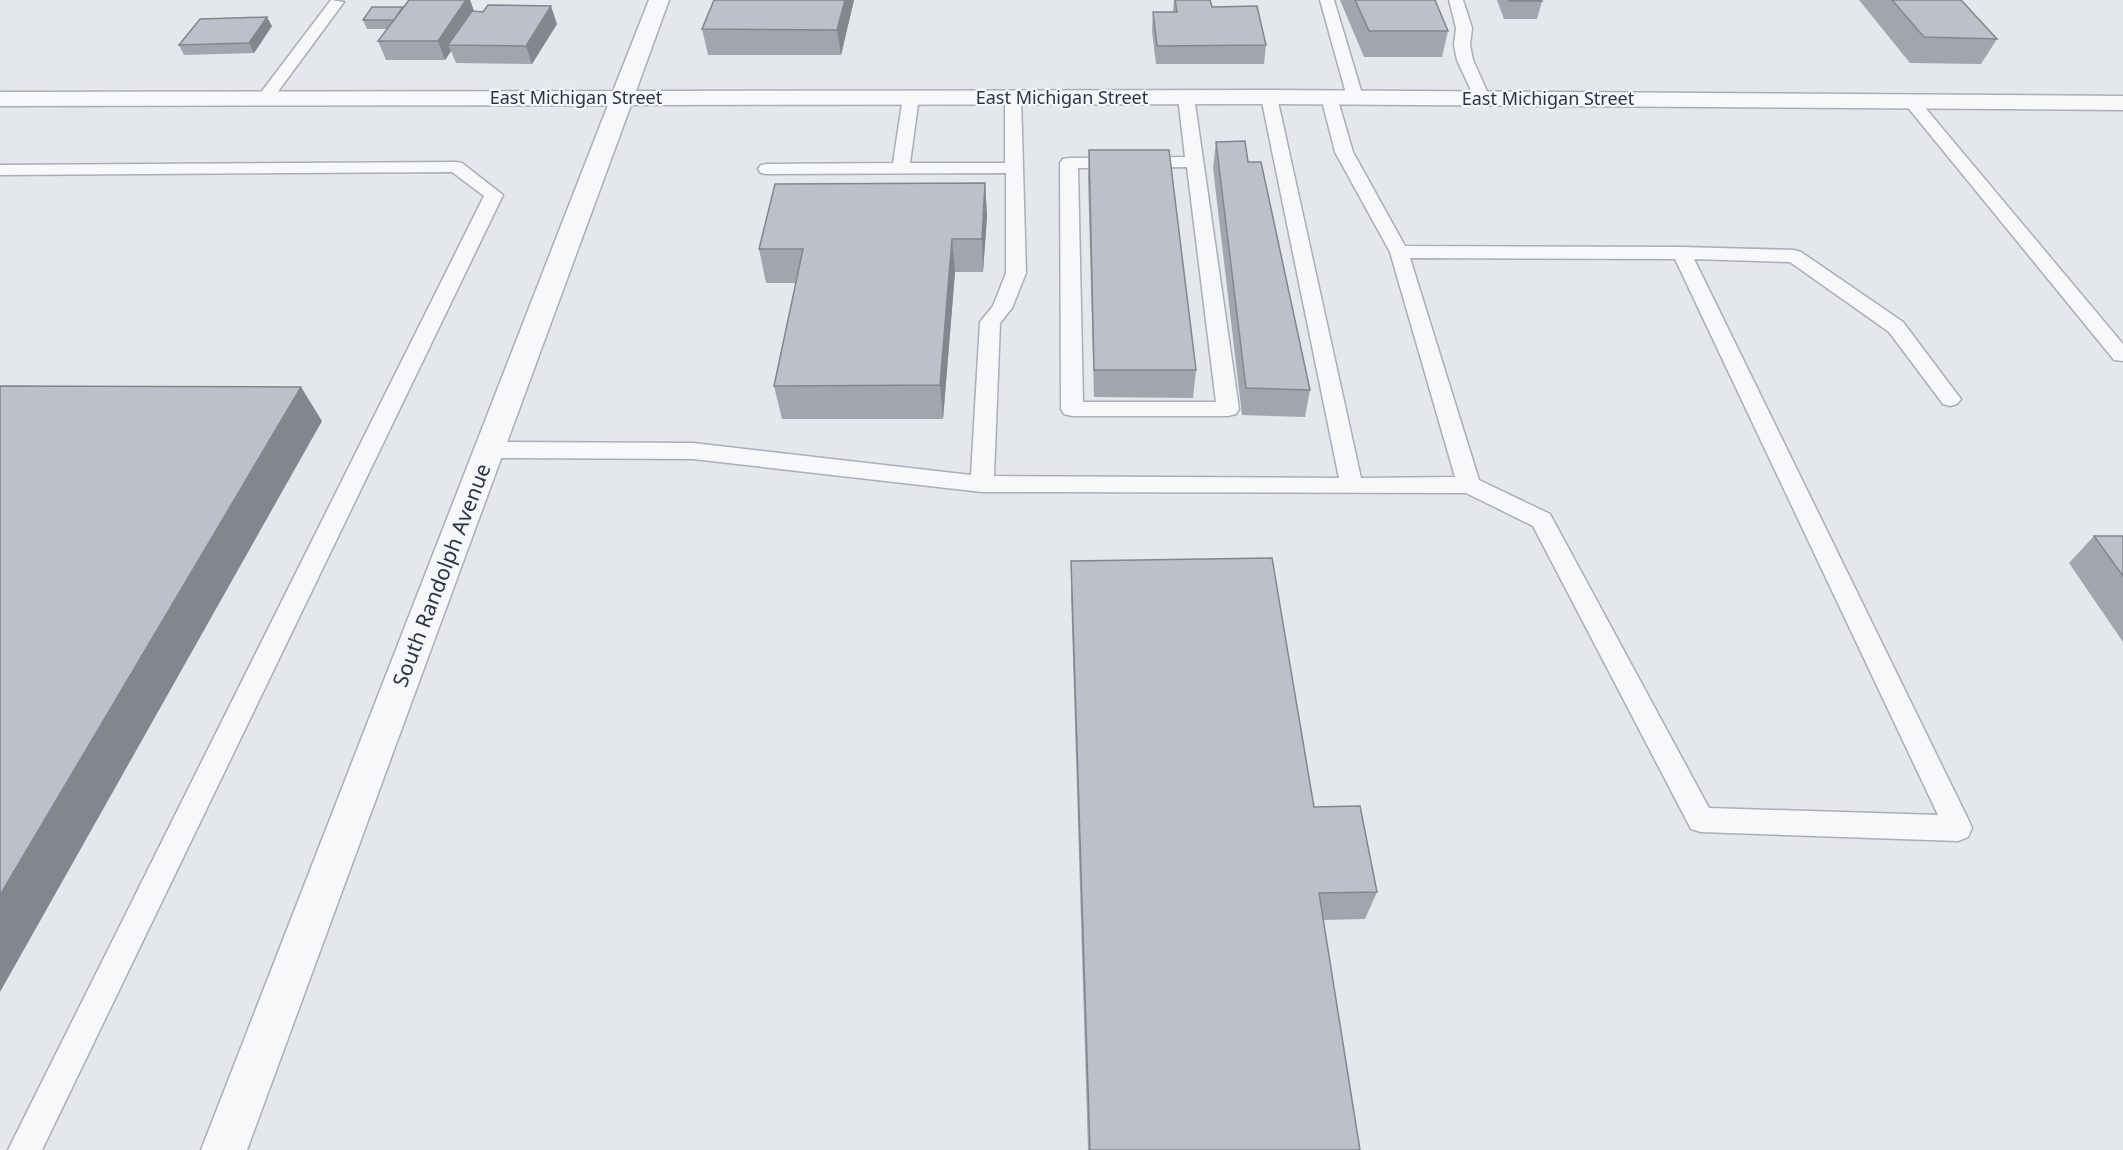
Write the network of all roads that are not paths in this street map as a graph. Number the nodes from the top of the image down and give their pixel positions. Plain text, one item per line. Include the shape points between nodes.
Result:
1 (658, 0) edge
2 (1327, 0) edge
3 (1456, 0) edge
4 (336, 2) dead end
5 (622, 97) junction
6 (911, 97) junction
7 (1013, 97) junction
8 (1186, 97) junction
9 (1269, 97) junction
10 (1355, 97) junction
11 (265, 98) junction
12 (1329, 98) junction
13 (1482, 98) junction
14 (0, 99) edge
15 (1911, 101) junction
16 (2123, 103) edge
17 (1195, 162) junction
18 (901, 168) junction
19 (1014, 168) junction
20 (767, 169) dead end
21 (0, 170) edge
22 (1399, 252) junction
23 (1682, 253) junction
24 (2121, 355) dead end
25 (1950, 399) dead end
26 (489, 450) junction
27 (982, 484) junction
28 (1469, 485) junction
29 (1352, 486) junction
30 (25, 1150) edge
31 (224, 1150) edge

1 - 5 street, South Randolph Avenue
2 - 10 lane
3 - 13 lane via 1464,28 1465,60
4 - 11 lane
5 - 6 street, East Michigan Street
5 - 11 street, East Michigan Street
5 - 26 street, South Randolph Avenue
6 - 7 street, East Michigan Street
6 - 18 lane
7 - 8 street, East Michigan Street
7 - 19 lane
8 - 9 street, East Michigan Street
8 - 17 lane
9 - 12 street, East Michigan Street
9 - 29 lane
10 - 12 street, East Michigan Street
10 - 13 street, East Michigan Street
11 - 14 street, East Michigan Street
12 - 22 lane via 1344,152
13 - 15 street, East Michigan Street
15 - 16 street, East Michigan Street
15 - 24 lane
17 - 17 lane via 1228,409 1072,409 1069,163
18 - 19 lane
18 - 20 lane
19 - 27 lane via 1016,273 1002,308 990,322
21 - 30 lane via 456,167 494,195
22 - 23 lane
22 - 28 lane
23 - 25 lane via 1794,256 1896,327
23 - 28 lane via 1958,828 1701,820 1542,520
26 - 27 lane via 693,451
26 - 31 street, South Randolph Avenue
27 - 29 lane
28 - 29 lane

